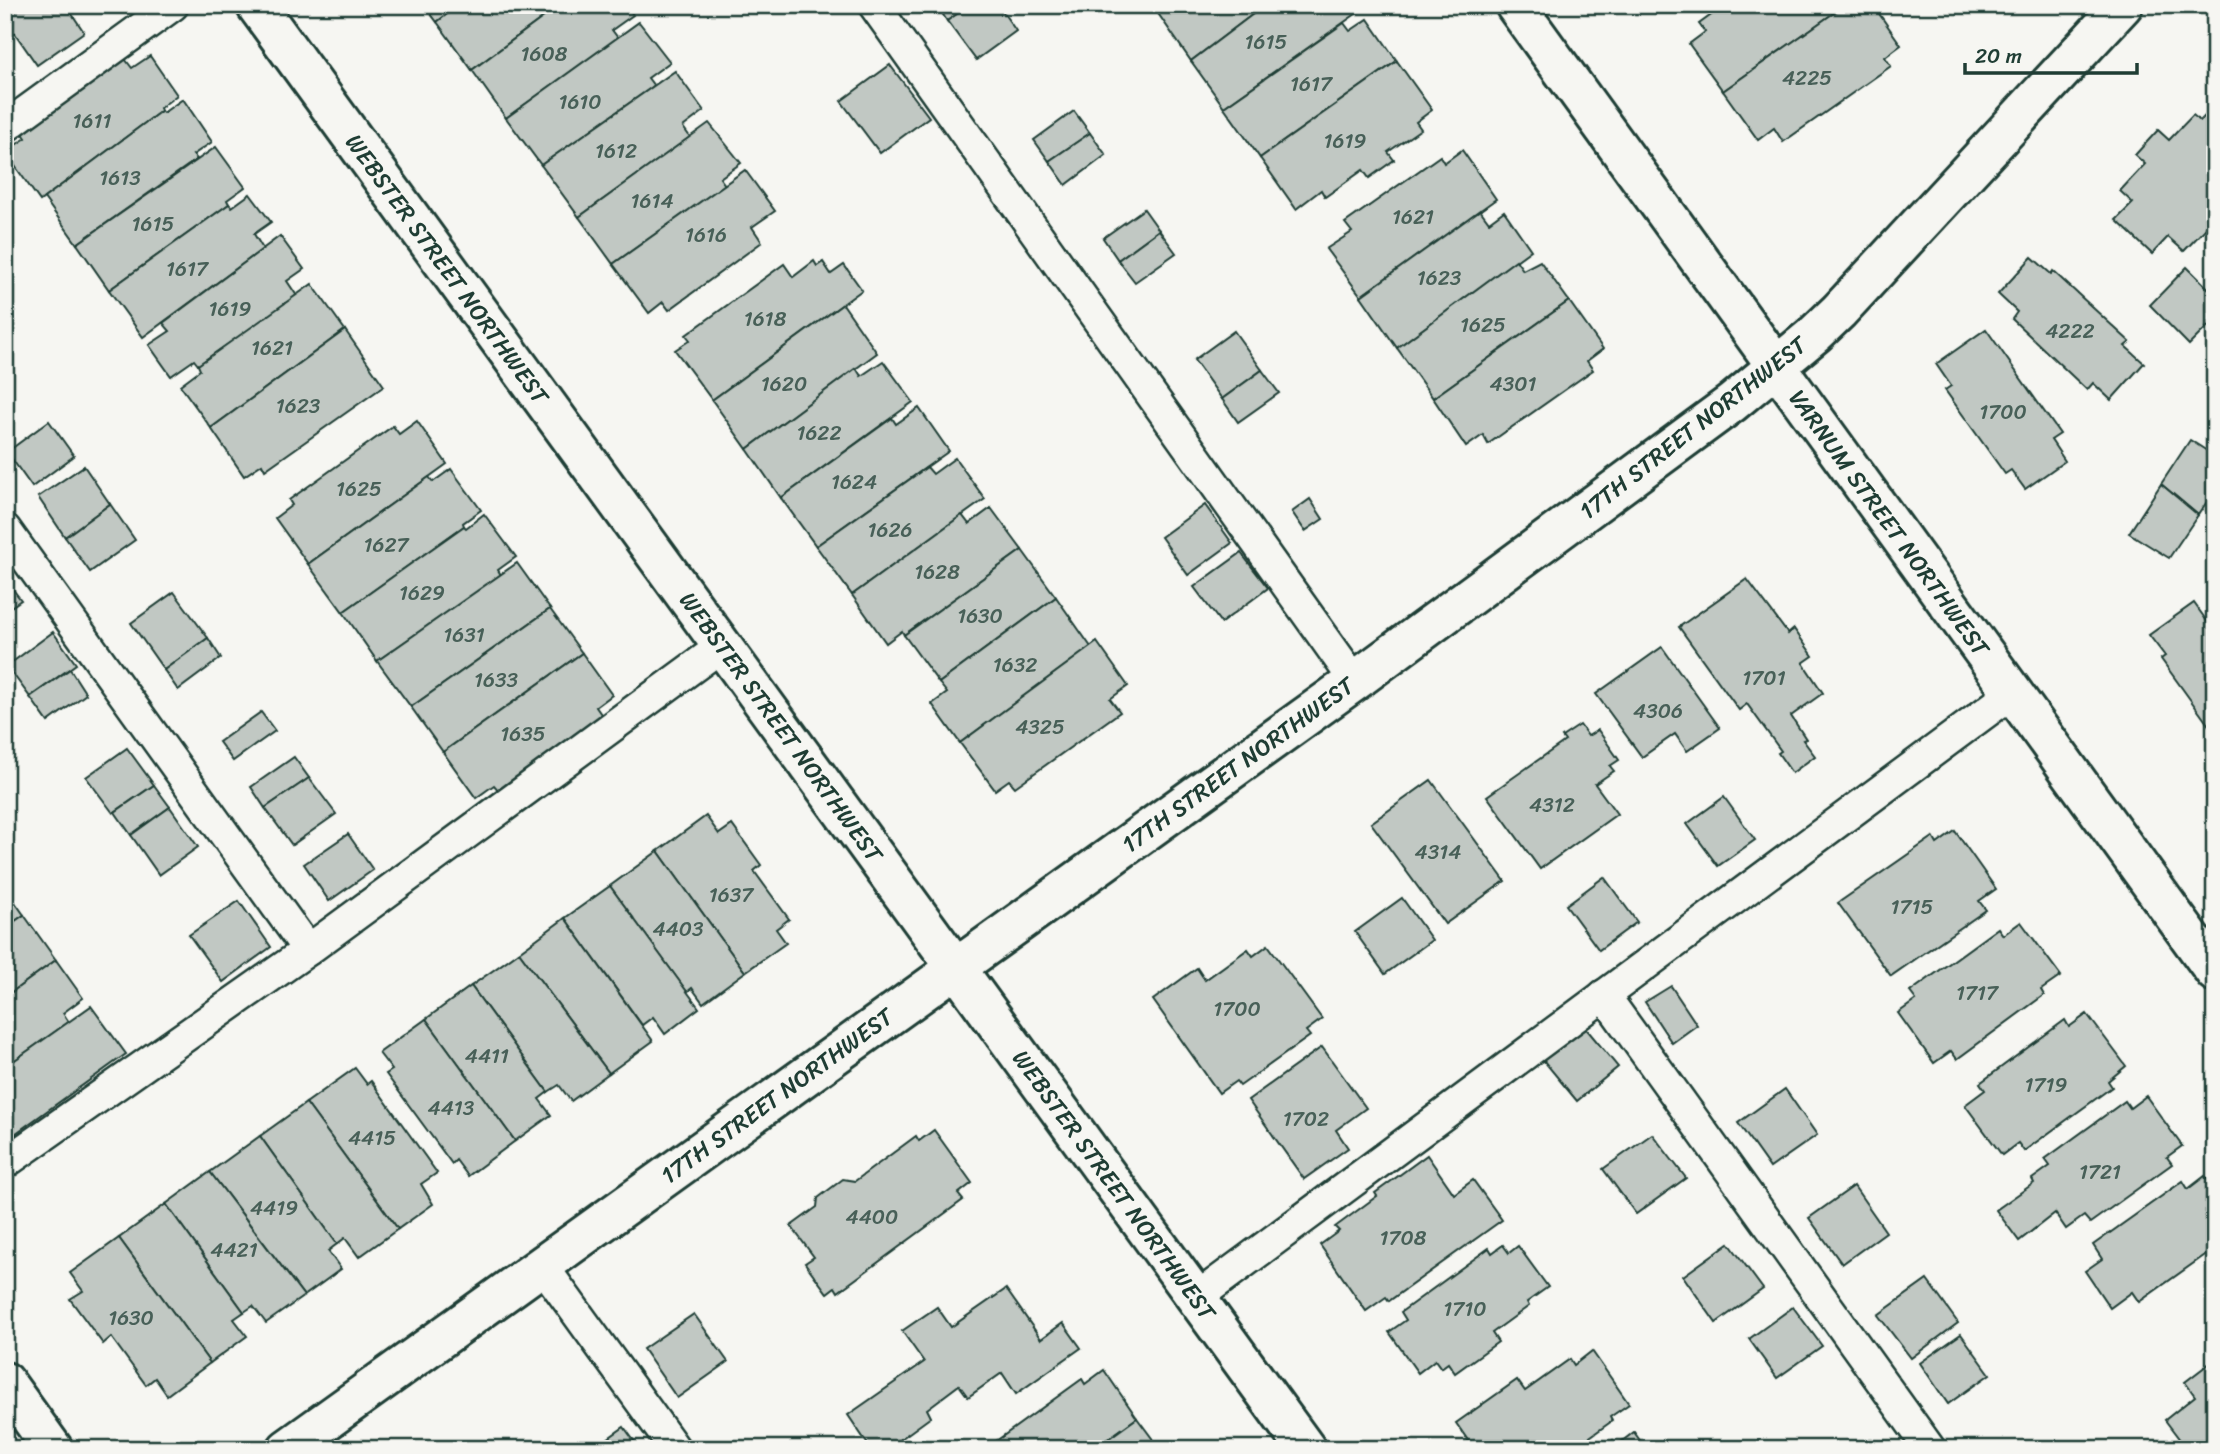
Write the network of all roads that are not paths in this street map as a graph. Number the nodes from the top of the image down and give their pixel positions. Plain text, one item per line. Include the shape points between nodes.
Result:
1 (173, 5) edge
2 (256, 5) edge
3 (874, 5) edge
4 (1515, 5) edge
5 (2123, 5) edge
6 (5, 127) edge
7 (1776, 367) junction
8 (5, 529) edge
9 (722, 646) junction
10 (1355, 681) junction
11 (2012, 693) junction
12 (308, 950) junction
13 (956, 967) junction
14 (2215, 972) edge
15 (1604, 995) junction
16 (5, 1163) edge
17 (542, 1265) junction
18 (1196, 1298) junction
19 (5, 1382) edge
20 (53, 1449) edge
21 (287, 1449) edge
22 (675, 1449) edge
23 (1306, 1449) edge
24 (1930, 1449) edge

1 - 6 lane
2 - 9 street, WEBSTER STREET NORTHWEST
3 - 10 lane
4 - 7 street, VARNUM STREET NORTHWEST
5 - 7 street, 17TH STREET NORTHWEST via 1839,311
7 - 10 street, 17TH STREET NORTHWEST
7 - 11 street, VARNUM STREET NORTHWEST
8 - 12 lane
9 - 12 lane
9 - 13 street, WEBSTER STREET NORTHWEST
10 - 13 street, 17TH STREET NORTHWEST
11 - 14 street, VARNUM STREET NORTHWEST
11 - 15 lane
12 - 16 lane
13 - 17 street, 17TH STREET NORTHWEST
13 - 18 street, WEBSTER STREET NORTHWEST
15 - 18 lane
15 - 24 lane
17 - 21 street, 17TH STREET NORTHWEST
17 - 22 lane
18 - 23 street, WEBSTER STREET NORTHWEST
19 - 20 street

